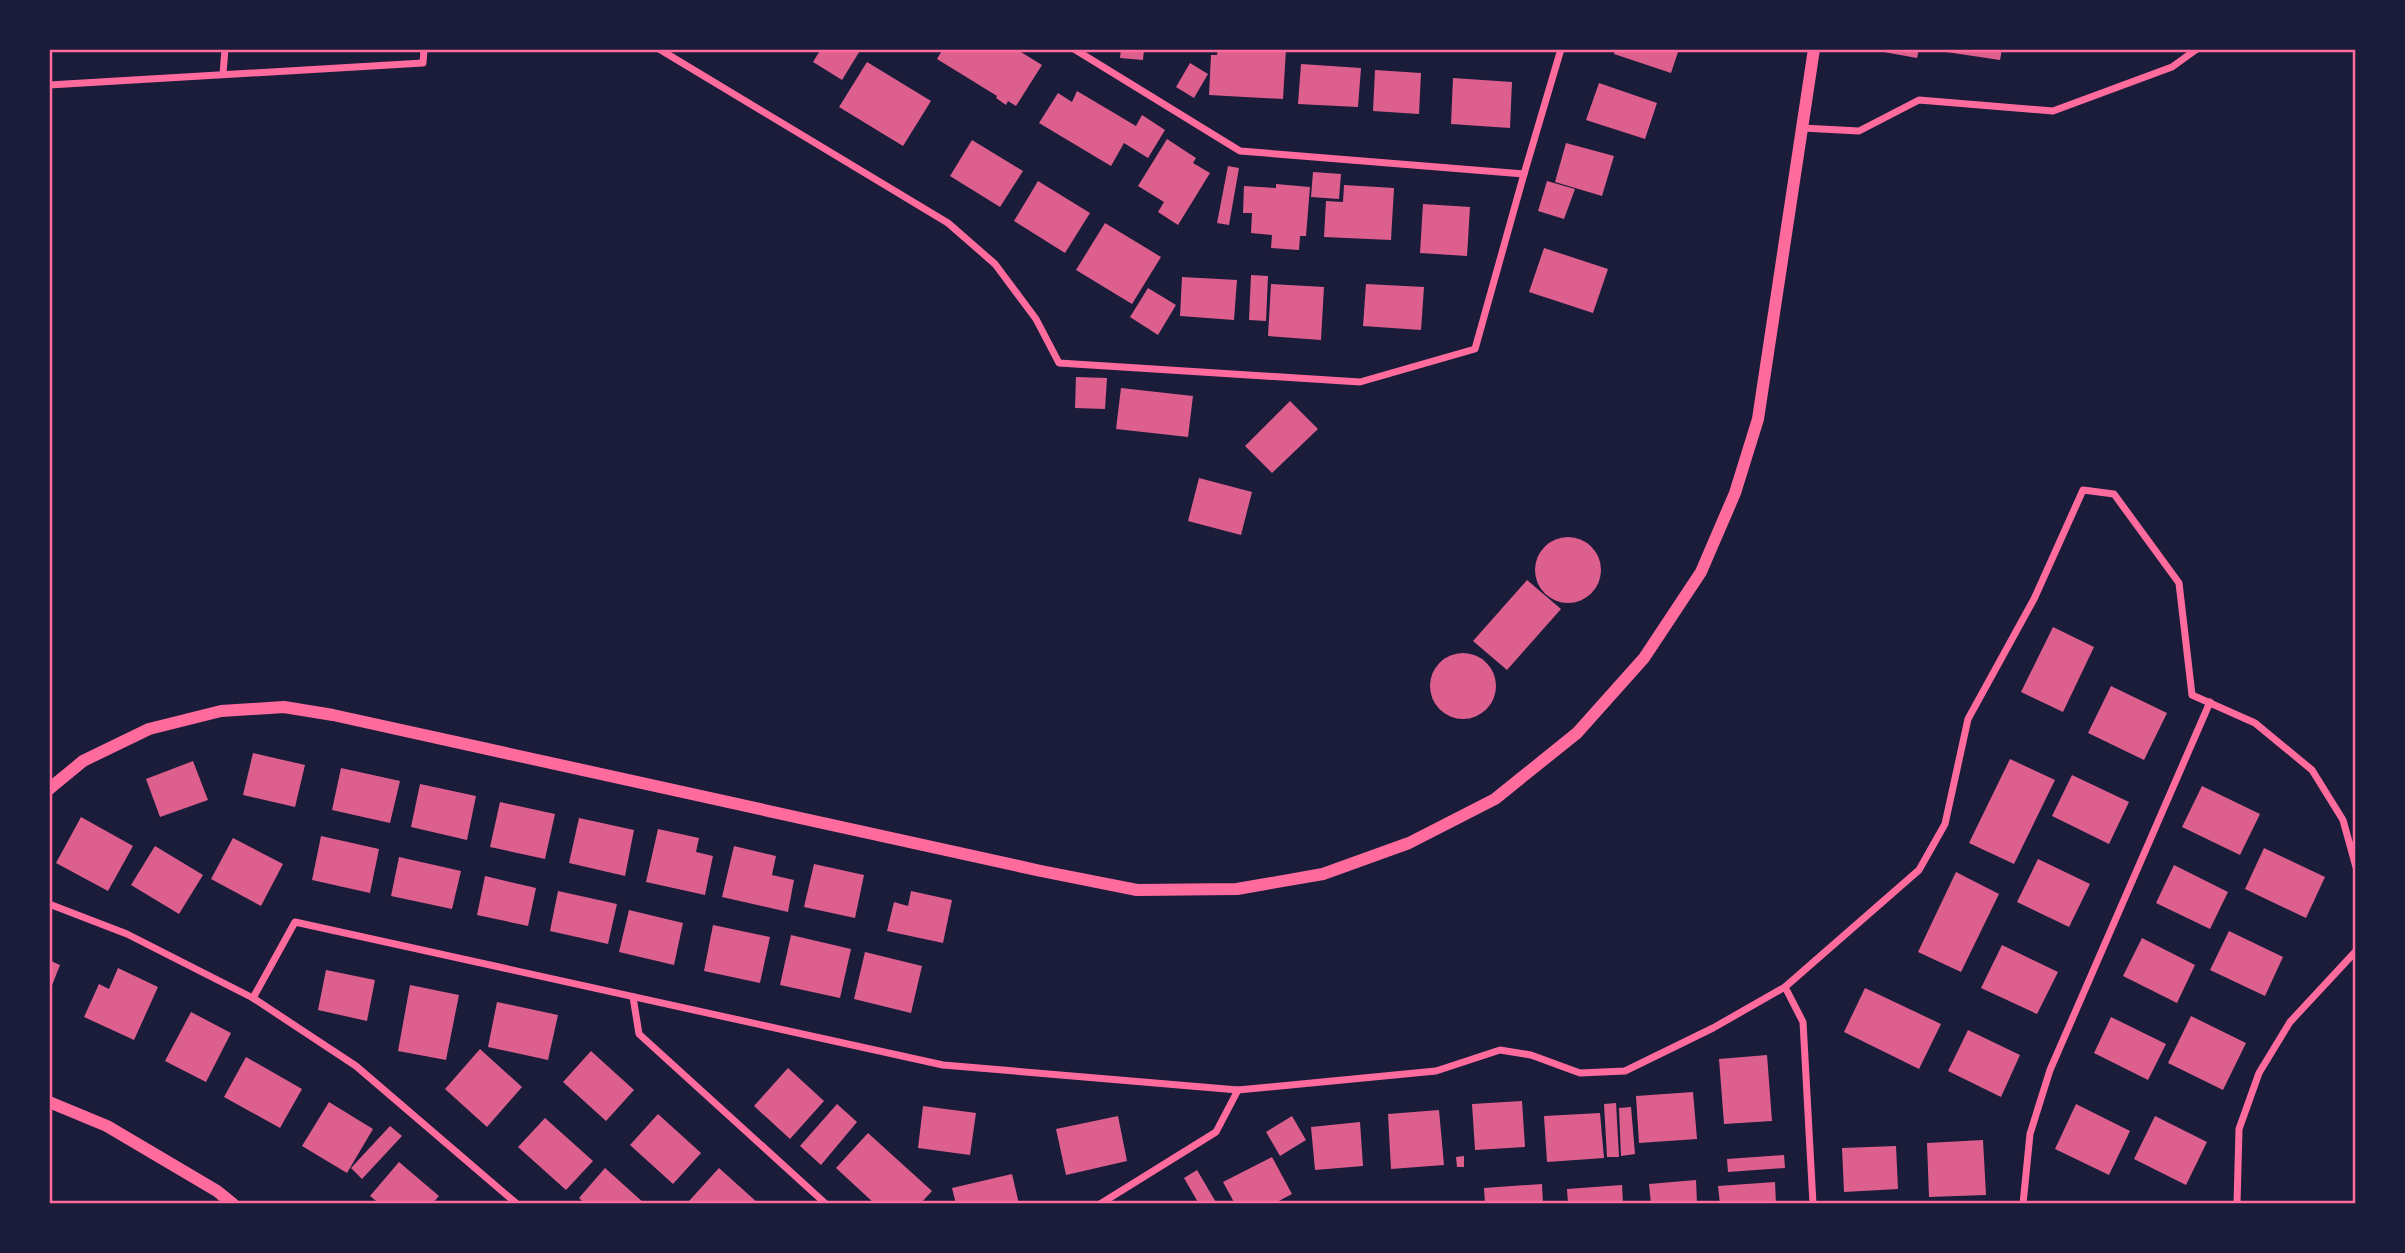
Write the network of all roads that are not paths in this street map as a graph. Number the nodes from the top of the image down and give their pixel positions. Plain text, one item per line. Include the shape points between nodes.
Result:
1 (225, 49) edge
2 (424, 49) edge
3 (659, 49) edge
4 (1074, 49) edge
5 (1561, 49) edge
6 (1814, 49) edge
7 (2197, 49) edge
8 (223, 74) junction
9 (49, 85) edge
10 (1802, 128) junction
11 (1524, 174) junction
12 (2210, 702) junction
13 (49, 789) edge
14 (2356, 867) edge
15 (49, 904) edge
16 (2356, 951) edge
17 (1785, 987) junction
18 (633, 997) junction
19 (253, 998) junction
20 (1238, 1090) junction
21 (49, 1101) edge
22 (233, 1204) edge
23 (517, 1204) edge
24 (826, 1204) edge
25 (1100, 1204) edge
26 (1813, 1204) edge
27 (2022, 1204) edge
28 (2237, 1204) edge

1 - 8 street
2 - 8 street via 423,63
3 - 11 street via 948,223 995,264 1036,319 1059,363 1360,382 1475,349
4 - 11 street via 1240,151
5 - 11 street
6 - 10 street
7 - 10 street via 2172,67 2053,111 1919,100 1859,131
8 - 9 street
10 - 13 street via 1758,419 1735,493 1701,572 1644,658 1577,733 1495,799 1409,843 1323,874 1237,889 1137,890 284,707 221,711 149,729 83,761
12 - 14 street via 2255,723 2312,770 2343,820
12 - 17 street via 2192,695 2179,583 2114,494 2083,490 2034,599 1968,719 1945,824 1919,870
12 - 27 street via 2050,1070 2030,1135
15 - 19 street via 127,934
16 - 28 street via 2290,1022 2259,1073 2239,1129
17 - 20 street via 1625,1071 1580,1073 1531,1055 1500,1050 1436,1071
17 - 26 street via 1803,1021
18 - 19 street via 295,922
18 - 20 street via 943,1065
18 - 24 street via 639,1034
19 - 23 street via 356,1066
20 - 25 street via 1216,1132
21 - 22 street via 107,1126

